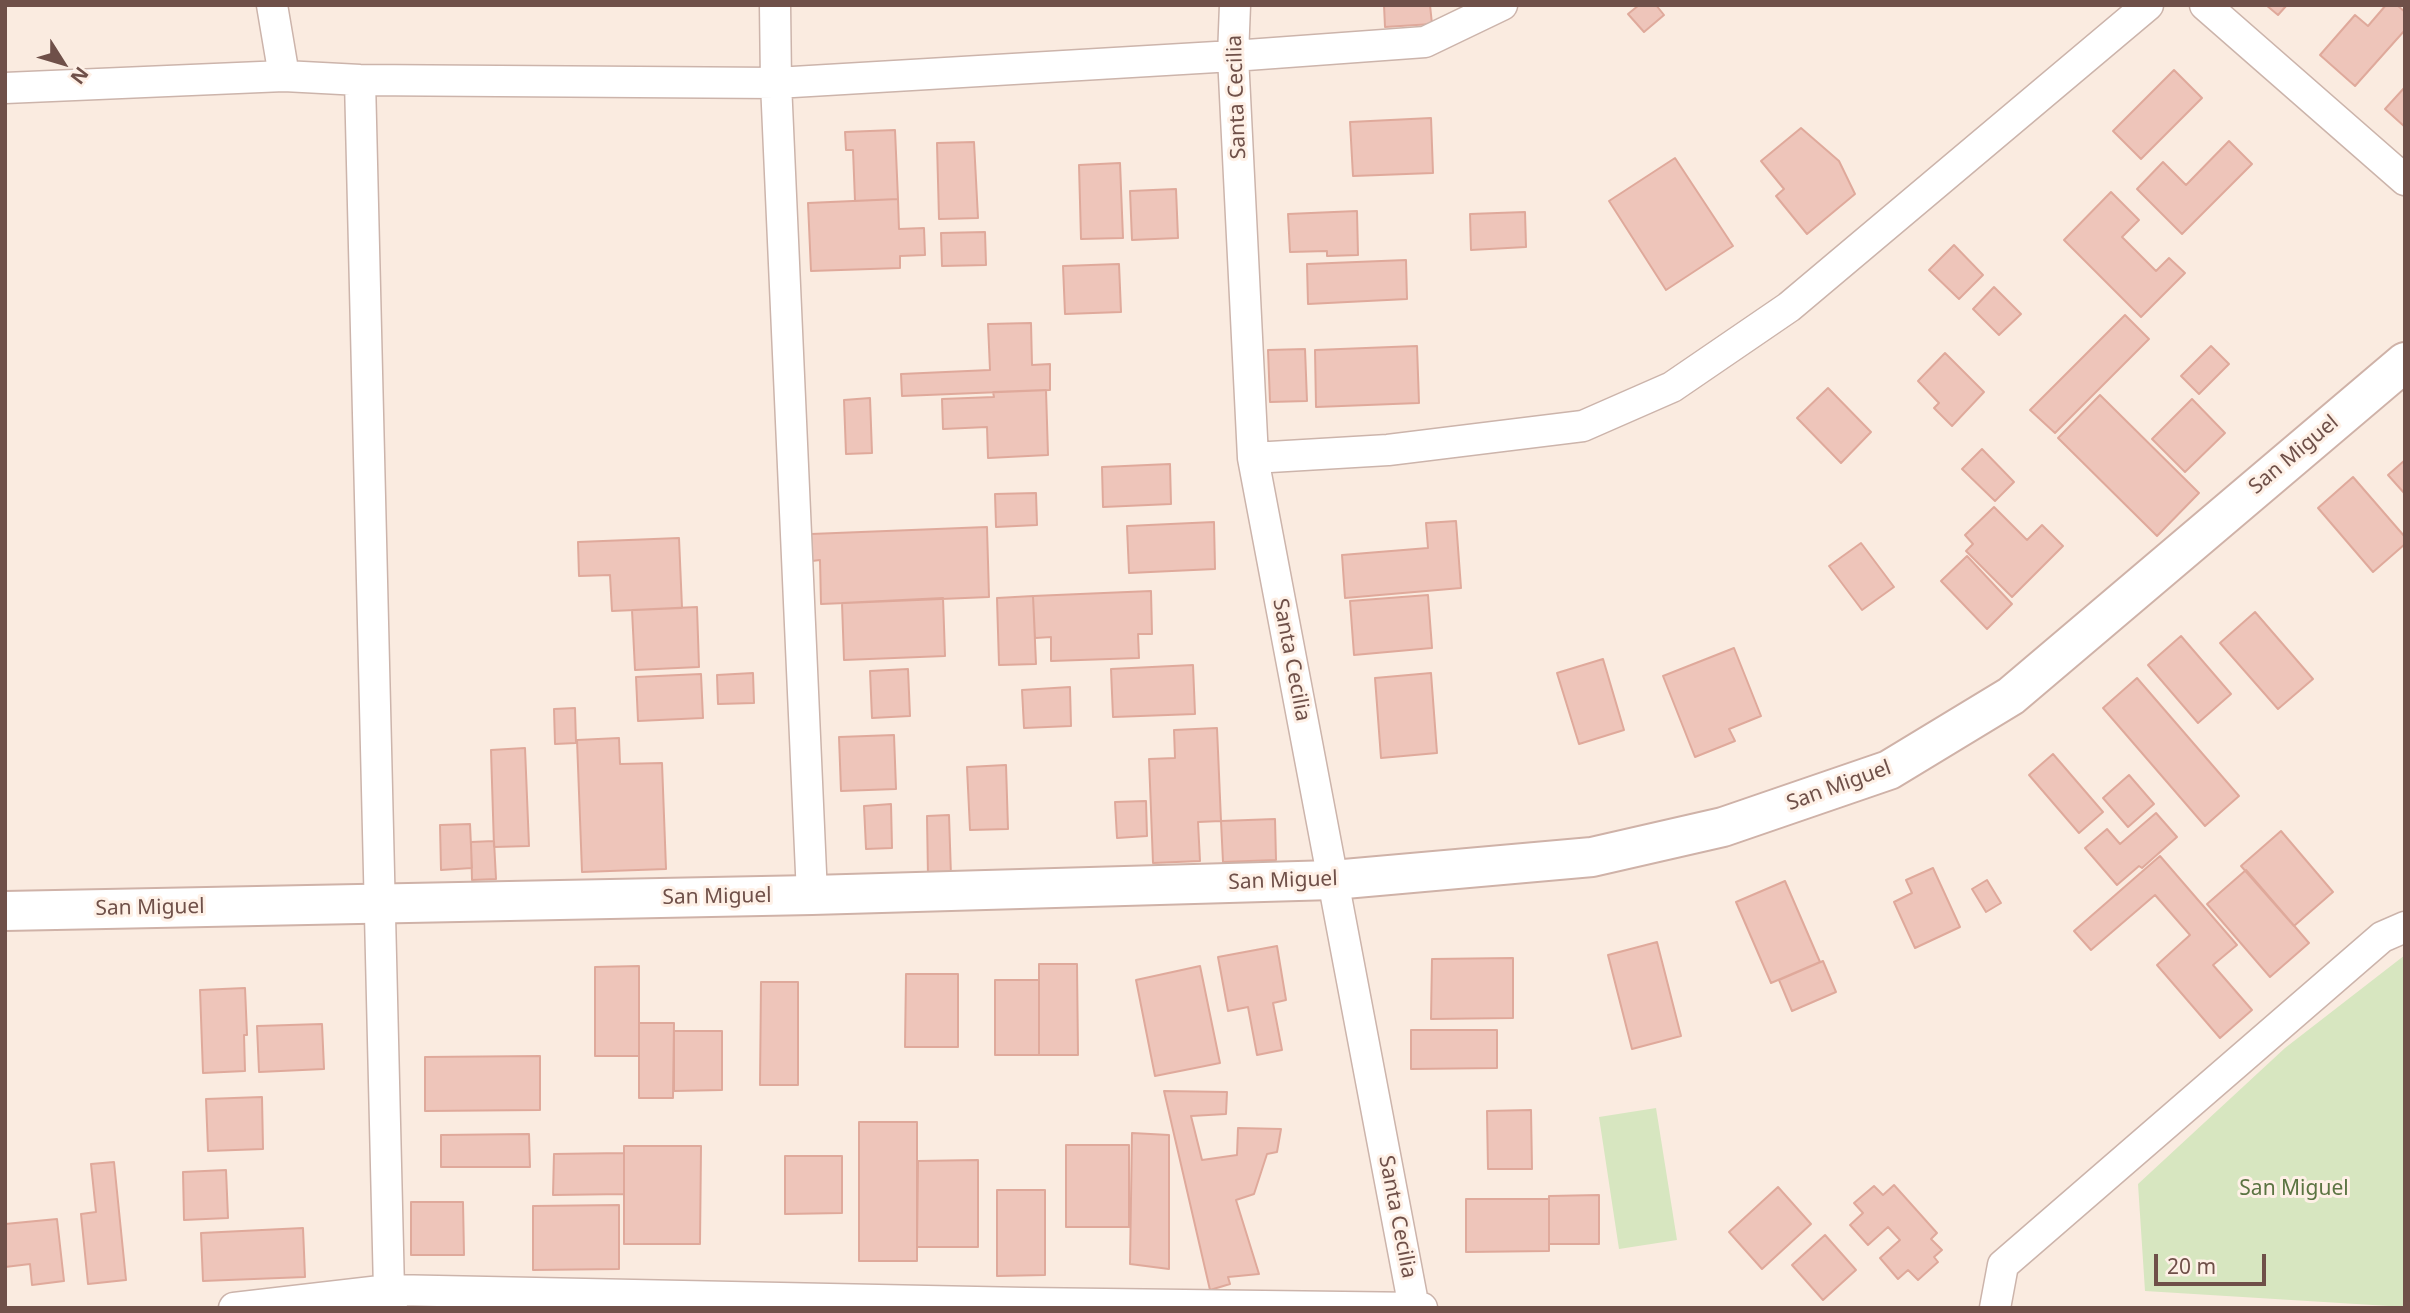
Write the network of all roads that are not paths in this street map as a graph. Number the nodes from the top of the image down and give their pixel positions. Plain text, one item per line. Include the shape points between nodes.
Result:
1 (272, 5) edge
2 (775, 5) edge
3 (1235, 5) edge
4 (1503, 5) edge
5 (2148, 5) edge
6 (2205, 5) edge
7 (1233, 56) junction
8 (284, 76) junction
9 (360, 80) junction
10 (776, 83) junction
11 (5, 88) edge
12 (2405, 180) edge
13 (2405, 362) edge
14 (1253, 458) junction
15 (1333, 880) junction
16 (813, 895) junction
17 (380, 903) junction
18 (5, 911) edge
19 (2405, 927) edge
20 (391, 1299) edge
21 (1025, 1305) edge
22 (234, 1308) edge
23 (1414, 1308) edge
24 (1422, 1308) edge
25 (1995, 1308) edge

1 - 8 street
2 - 10 street
3 - 7 street, Santa Cecilia
4 - 7 street via 1425,42
5 - 14 street via 1789,307 1672,387 1583,426 1388,450
6 - 12 street
7 - 10 street
7 - 14 street, Santa Cecilia
8 - 9 street
8 - 11 street
9 - 10 street
9 - 17 street
10 - 16 street
13 - 15 street, San Miguel via 2011,696 1889,770 1724,827 1591,857
14 - 15 street, Santa Cecilia
15 - 16 street, San Miguel
15 - 23 street, Santa Cecilia
16 - 17 street, San Miguel
17 - 18 street, San Miguel
17 - 20 street
19 - 25 street via 2382,937 2003,1265
20 - 21 street
20 - 22 street
21 - 23 street
23 - 24 street

